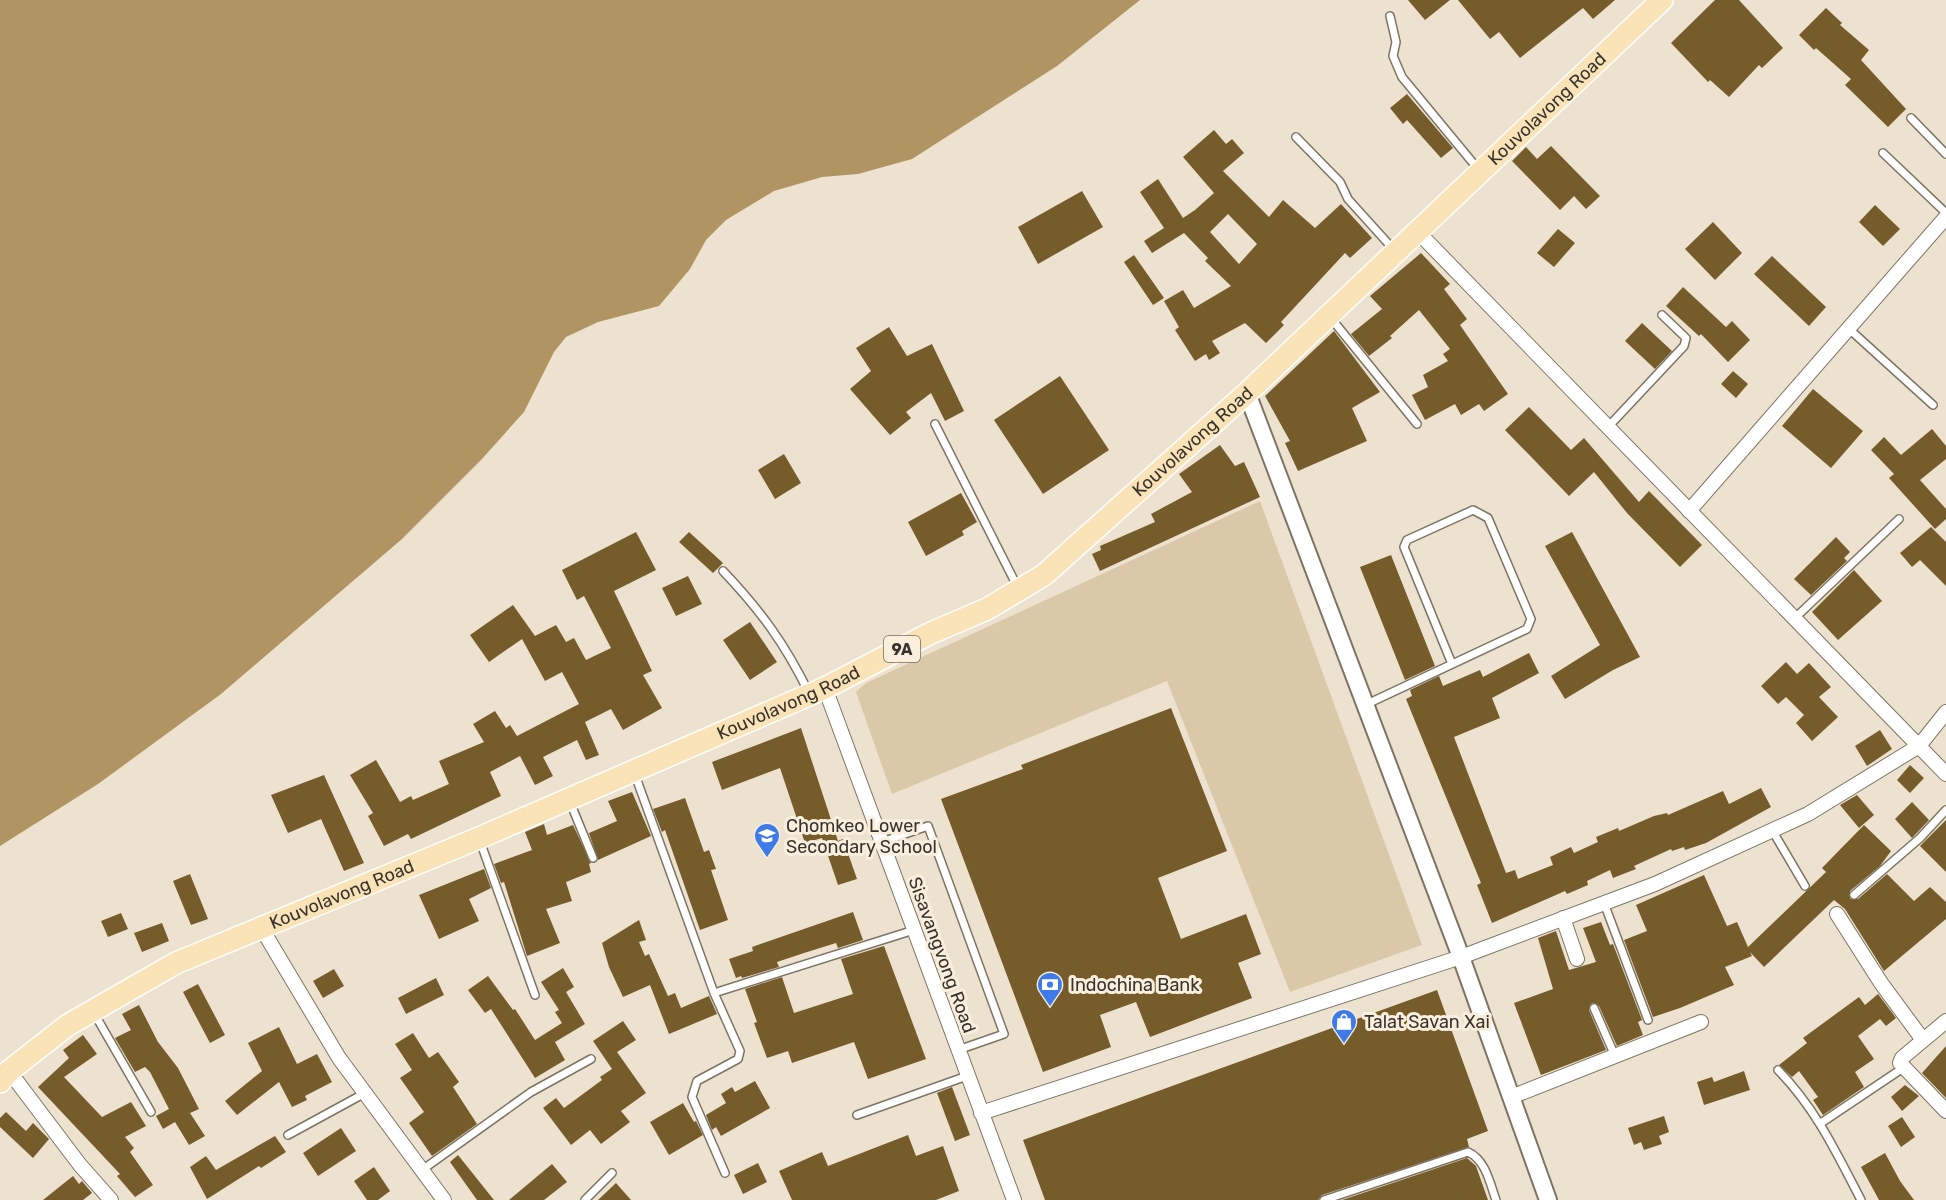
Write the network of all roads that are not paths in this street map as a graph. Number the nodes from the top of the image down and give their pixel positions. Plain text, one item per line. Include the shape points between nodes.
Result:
1 (1662, 0) edge
2 (1390, 16) dead end
3 (1911, 118) dead end
4 (1296, 137) dead end
5 (1883, 153) dead end
6 (1946, 153) edge
7 (1479, 171) junction
8 (1945, 219) edge
9 (1416, 230) junction
10 (1395, 251) junction
11 (1329, 315) junction
12 (1662, 315) dead end
13 (1848, 328) junction
14 (1247, 393) junction
15 (1933, 405) dead end
16 (935, 424) dead end
17 (1417, 424) dead end
18 (1608, 428) junction
19 (1689, 511) junction
20 (1899, 519) dead end
21 (723, 571) dead end
22 (1019, 590) junction
23 (1796, 618) junction
24 (1452, 664) junction
25 (818, 692) junction
26 (1365, 705) junction
27 (1946, 712) edge
28 (1919, 746) junction
29 (634, 772) junction
30 (1946, 774) edge
31 (569, 800) junction
32 (1946, 810) edge
33 (1772, 830) junction
34 (479, 838) junction
35 (882, 842) junction
36 (593, 858) dead end
37 (1804, 886) dead end
38 (1854, 895) dead end
39 (1604, 903) junction
40 (1837, 914) dead end
41 (1563, 918) junction
42 (262, 929) junction
43 (914, 930) junction
44 (1461, 957) junction
45 (1577, 958) dead end
46 (714, 993) junction
47 (535, 995) dead end
48 (1594, 1008) dead end
49 (92, 1011) junction
50 (1648, 1020) dead end
51 (1946, 1021) edge
52 (1701, 1022) dead end
53 (1923, 1040) junction
54 (958, 1051) junction
55 (1615, 1056) junction
56 (591, 1059) dead end
57 (1903, 1068) junction
58 (1778, 1070) dead end
59 (967, 1076) junction
60 (4, 1077) edge
61 (364, 1093) junction
62 (1511, 1097) junction
63 (1946, 1111) edge
64 (151, 1112) dead end
65 (981, 1113) junction
66 (857, 1115) dead end
67 (1821, 1123) junction
68 (288, 1135) dead end
69 (422, 1170) junction
70 (612, 1173) dead end
71 (725, 1173) dead end
72 (105, 1198) edge
73 (444, 1200) edge
74 (585, 1200) edge
75 (1014, 1200) edge
76 (1324, 1200) edge
77 (1496, 1200) edge
78 (1546, 1200) edge
79 (1861, 1200) edge

1 - 7 main road, Kouvolavong Road / 9A
2 - 7 lane via 1396,42 1393,57 1402,77
3 - 6 lane
4 - 10 lane via 1340,182 1348,199
5 - 8 lane
7 - 9 main road, Kouvolavong Road / 9A
8 - 13 street
9 - 10 main road, Kouvolavong Road / 9A
9 - 18 street
10 - 11 main road, Kouvolavong Road / 9A
11 - 14 main road, Kouvolavong Road / 9A
11 - 17 lane
12 - 18 lane via 1686,338 1684,346
13 - 15 lane
13 - 19 street
14 - 22 main road, Kouvolavong Road / 9A via 1044,575
14 - 26 street
16 - 22 lane
18 - 19 street
19 - 23 street
20 - 23 lane
21 - 25 lane via 759,609
22 - 25 main road, Kouvolavong Road / 9A
23 - 28 street
24 - 24 lane via 1527,629 1531,619 1488,518 1473,510 1407,540 1404,547
24 - 26 lane
25 - 29 main road, Kouvolavong Road / 9A
25 - 35 street, Sisavangvong Road
26 - 44 street
27 - 28 street
28 - 30 street
28 - 33 street via 1808,814
29 - 31 main road, Kouvolavong Road / 9A
29 - 46 lane
31 - 34 main road, Kouvolavong Road / 9A
31 - 36 lane
32 - 38 lane
33 - 37 lane
33 - 39 street
34 - 42 main road, Kouvolavong Road / 9A
34 - 47 lane
35 - 43 street, Sisavangvong Road
35 - 54 lane via 928,826 1000,1023 1004,1034
39 - 41 street
39 - 50 lane
40 - 53 street
41 - 44 street
41 - 45 street
42 - 49 main road, Kouvolavong Road / 9A via 176,963
42 - 61 street
43 - 46 lane
43 - 54 street, Sisavangvong Road
44 - 62 street
44 - 65 street
46 - 71 lane via 740,1051 738,1059 697,1081 692,1097
48 - 55 lane
49 - 60 main road, Kouvolavong Road / 9A via 68,1025
49 - 64 lane
51 - 53 street
52 - 55 street
53 - 57 street via 1902,1058
54 - 59 street, Sisavangvong Road
55 - 62 street
56 - 69 lane via 531,1092
57 - 63 street
57 - 67 lane
58 - 67 lane via 1803,1096
59 - 65 street, Sisavangvong Road
59 - 66 lane
60 - 72 street
61 - 68 lane
61 - 69 street
62 - 78 street
65 - 75 street, Sisavangvong Road
67 - 79 lane
69 - 73 street
70 - 74 lane
76 - 77 lane via 1468,1152 1483,1166

